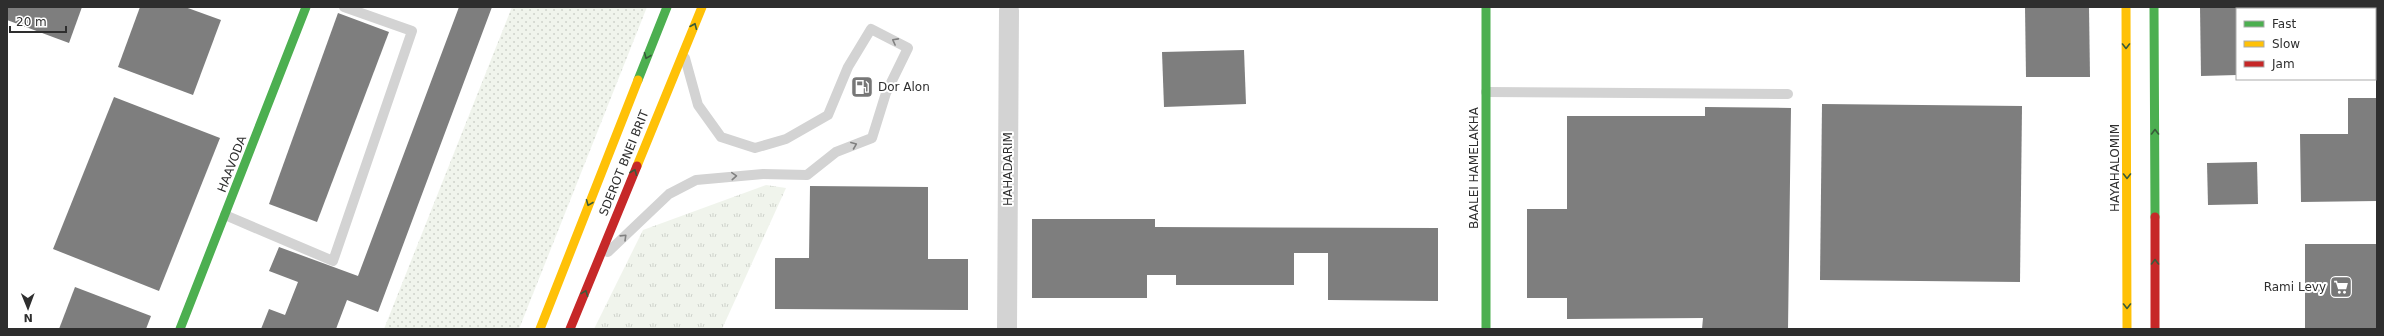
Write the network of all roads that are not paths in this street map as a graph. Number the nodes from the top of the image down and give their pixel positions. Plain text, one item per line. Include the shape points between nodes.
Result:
1 (306, 7) edge
2 (344, 7) edge
3 (667, 7) edge
4 (702, 7) edge
5 (1485, 7) edge
6 (2126, 7) edge
7 (2154, 7) edge
8 (1009, 10) dead end
9 (683, 52) junction
10 (1486, 92) junction
11 (1788, 94) dead end
12 (225, 215) junction
13 (596, 264) junction
14 (180, 329) edge
15 (540, 329) edge
16 (570, 329) edge
17 (1007, 329) edge
18 (1486, 329) edge
19 (2127, 329) edge
20 (2155, 329) edge

1 - 12 street, HAAVODA
2 - 12 lane via 412,31 333,261
3 -> 15 street, SDEROT BNEI BRIT
9 -> 4 street, SDEROT BNEI BRIT
5 - 10 street, BAALEI HAMELAKHA
6 -> 19 street, HAYAHALOMIM
20 -> 7 street
8 - 17 street, HAHADARIM
13 -> 9 street, SDEROT BNEI BRIT
13 -> 9 lane via 669,194 696,180 763,174 807,175 836,152 872,138 886,93 908,48 871,29 848,66 828,115 786,139 755,148 721,137 698,105
10 - 11 lane
10 - 18 street, BAALEI HAMELAKHA
12 - 14 street, HAAVODA
16 -> 13 street, SDEROT BNEI BRIT

